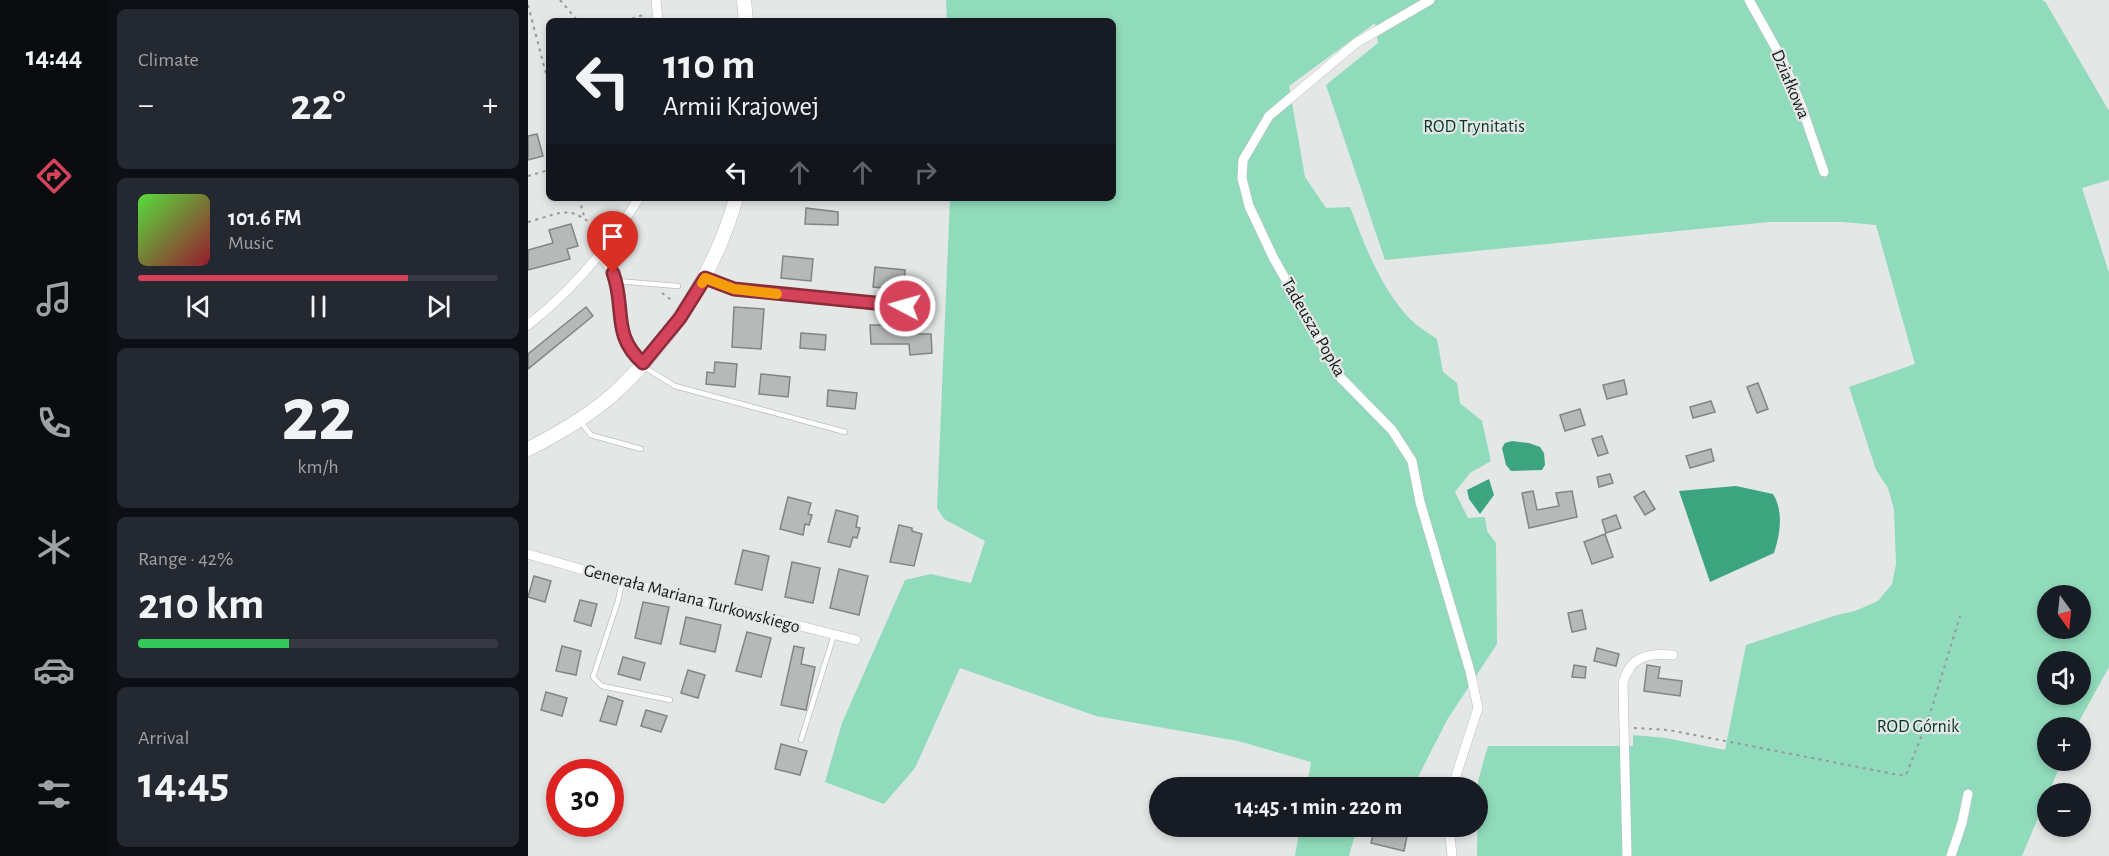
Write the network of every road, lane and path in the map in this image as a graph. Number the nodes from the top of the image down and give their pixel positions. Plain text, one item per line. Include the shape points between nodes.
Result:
1 (560, 0) edge
2 (656, 0) edge
3 (744, 0) edge
4 (1430, 0) edge
5 (1749, 0) edge
6 (528, 5) edge
7 (658, 16) edge
8 (575, 18) edge
9 (746, 18) edge
10 (546, 71) edge
11 (546, 171) edge
12 (1824, 172) dead end
13 (528, 176) edge
14 (580, 201) edge
15 (637, 201) edge
16 (735, 201) edge
17 (584, 216) junction
18 (528, 222) edge
19 (611, 240) junction
20 (600, 255) junction
21 (705, 278) junction
22 (616, 281) junction
23 (678, 286) dead end
24 (664, 295) dead end
25 (673, 301) dead end
26 (926, 308) dead end
27 (528, 325) edge
28 (643, 363) junction
29 (579, 419) junction
30 (845, 432) dead end
31 (528, 449) edge
32 (641, 449) dead end
33 (528, 554) edge
34 (622, 581) junction
35 (1960, 616) dead end
36 (834, 635) junction
37 (856, 640) dead end
38 (1673, 655) dead end
39 (670, 700) dead end
40 (1623, 727) junction
41 (801, 740) dead end
42 (1456, 777) edge
43 (1968, 794) dead end
44 (1450, 837) edge
45 (1452, 856) edge
46 (1627, 856) edge
47 (1951, 856) edge

1 - 8 path
2 - 7 street
3 - 9 main road
4 - 42 street, Tadeusza Popka via 1356,43 1269,116 1243,160 1242,178 1249,206 1273,257 1341,377 1392,430 1412,461 1478,708
5 - 12 street, Działkowa via 1782,59
6 - 10 path
11 - 13 path
14 - 17 path
15 - 19 street
16 - 21 main road
17 - 18 path via 569,211
17 - 19 path
19 - 20 street
20 - 22 street
20 - 27 street via 579,280
21 - 26 street via 734,289
21 - 28 main road via 674,326
22 - 23 lane
22 - 28 street via 622,332 628,349
24 - 25 path
28 - 29 main road via 619,389
28 - 30 lane via 675,386
29 - 31 main road
29 - 32 lane via 591,435
33 - 34 street, Generała Mariana Turkowskiego
34 - 36 street, Generała Mariana Turkowskiego
34 - 39 lane via 593,676 602,686
35 - 40 path via 1929,717 1906,775 1669,730
36 - 37 street, Generała Mariana Turkowskiego
36 - 41 lane
38 - 40 street via 1656,654 1632,663 1623,683
40 - 46 street
43 - 47 street
44 - 45 street

